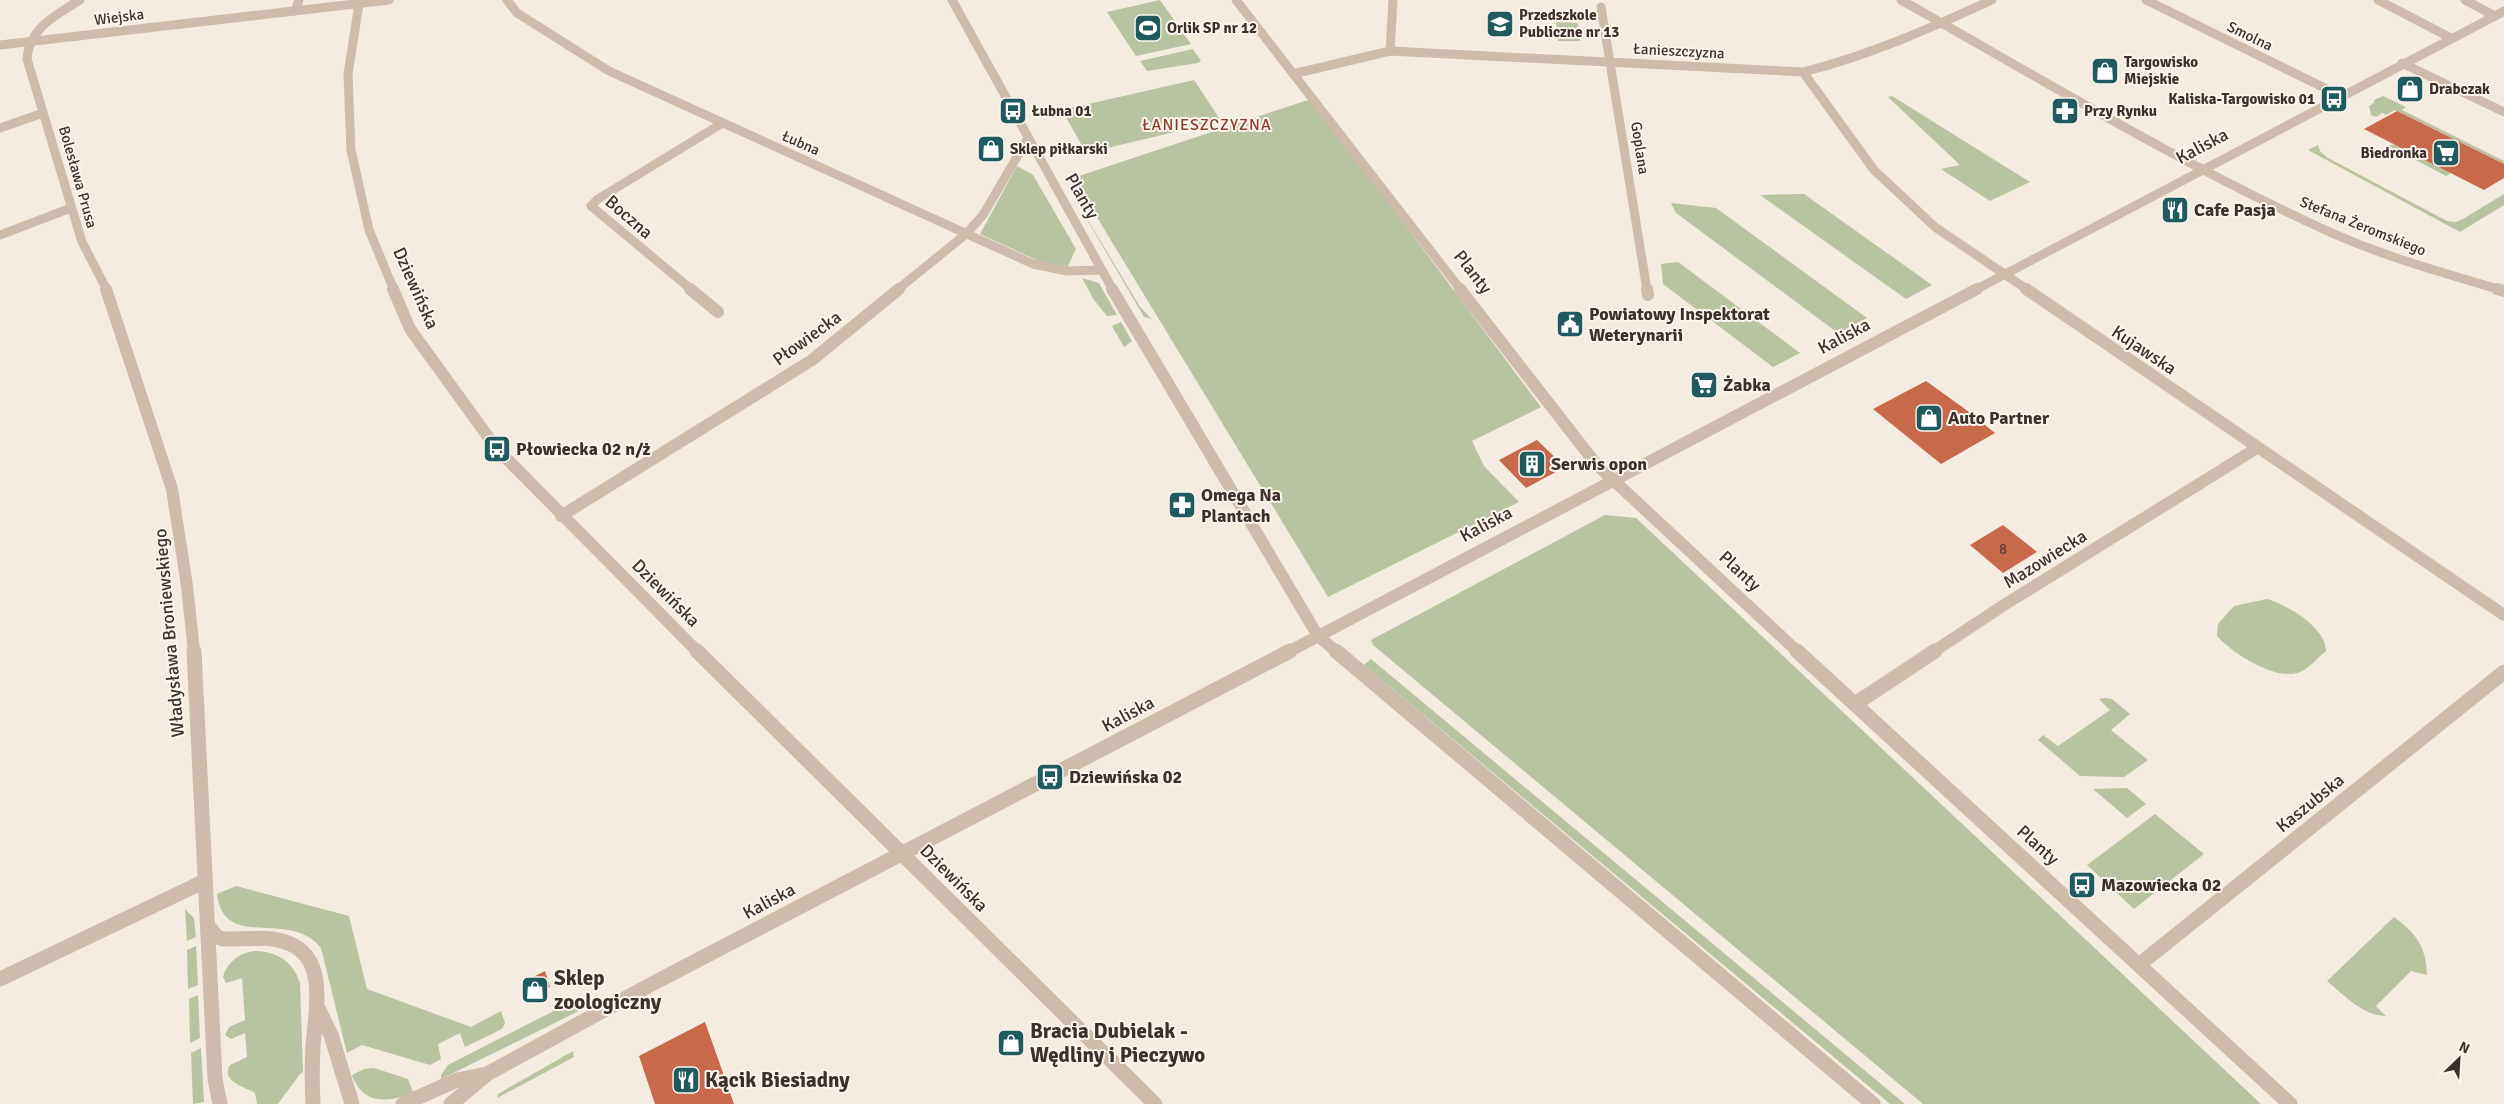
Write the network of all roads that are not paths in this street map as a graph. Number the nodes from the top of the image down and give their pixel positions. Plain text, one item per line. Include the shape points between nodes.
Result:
1 (80, 0) edge
2 (299, 0) edge
3 (389, 0) edge
4 (507, 0) edge
5 (952, 0) edge
6 (1236, 0) edge
7 (1393, 0) edge
8 (1901, 0) edge
9 (1992, 0) edge
10 (2146, 0) edge
11 (2378, 0) edge
12 (2465, 0) edge
13 (358, 4) junction
14 (1601, 7) dead end
15 (295, 11) junction
16 (2504, 11) edge
17 (2494, 16) junction
18 (1942, 23) junction
19 (2451, 38) junction
20 (28, 42) junction
21 (0, 45) edge
22 (1390, 51) junction
23 (1611, 61) junction
24 (2402, 63) junction
25 (1803, 72) junction
26 (1293, 74) junction
27 (2341, 96) junction
28 (2504, 112) edge
29 (43, 113) junction
30 (721, 124) junction
31 (0, 128) edge
32 (1028, 138) junction
33 (2201, 169) junction
34 (71, 208) junction
35 (966, 234) junction
36 (0, 235) edge
37 (1101, 270) junction
38 (2003, 274) junction
39 (2504, 291) edge
40 (1648, 295) dead end
41 (718, 312) dead end
42 (116, 316) joint
43 (2257, 448) junction
44 (1613, 481) junction
45 (561, 516) junction
46 (2504, 615) edge
47 (1318, 636) junction
48 (2504, 672) edge
49 (1855, 704) junction
50 (903, 854) junction
51 (205, 881) junction
52 (208, 926) junction
53 (2140, 964) junction
54 (0, 979) edge
55 (318, 1008) junction
56 (486, 1074) junction
57 (220, 1104) edge
58 (313, 1104) edge
59 (352, 1104) edge
60 (403, 1104) edge
61 (451, 1104) edge
62 (1154, 1104) edge
63 (1873, 1104) edge
64 (2290, 1104) edge

1 - 20 street via 45,24
2 - 15 street
3 - 13 street, Wiejska
4 - 30 street, Łubna via 517,13 609,71
5 - 32 street, Planty
6 - 26 street, Planty
7 - 22 street
8 - 18 street, Stefana Żeromskiego
9 - 18 street, Łanieszczyzna
10 - 27 street, Smolna
11 - 19 street
12 - 17 street
13 - 15 street, Wiejska
13 - 45 street, Dziewińska via 348,74 348,111 351,150 369,230 410,329 497,449
14 - 23 street, Goplana
15 - 20 street, Wiejska
16 - 17 street, Kaliska
17 - 19 street, Kaliska
18 - 25 street, Łanieszczyzna
18 - 33 street, Stefana Żeromskiego
19 - 24 street, Kaliska
20 - 21 street, Wiejska
20 - 29 street, Bolesława Prusa via 27,59
22 - 23 street, Łanieszczyzna
22 - 26 street, Łanieszczyzna
23 - 25 street, Łanieszczyzna
23 - 40 street, Goplana
24 - 27 street, Kaliska
24 - 28 street
25 - 38 street, Kujawska via 1874,170 1935,227
26 - 44 street, Planty via 1596,464
27 - 33 street, Kaliska
29 - 31 street
29 - 34 street, Bolesława Prusa
30 - 35 street, Łubna
30 - 41 street, Boczna via 591,206
32 - 35 street, Płowiecka via 983,215
32 - 37 street, Planty
33 - 38 street, Kaliska
33 - 39 street, Stefana Żeromskiego via 2324,230 2374,250
34 - 36 street
34 - 42 street, Bolesława Prusa via 85,251 106,287
35 - 37 street, Łubna via 1049,270
35 - 45 street, Płowiecka via 812,360
37 - 47 street, Planty
38 - 43 street, Kujawska
38 - 44 street, Kaliska
42 - 51 street, Władysława Broniewskiego via 172,489 180,530 195,661
43 - 46 street, Kujawska
43 - 49 street, Mazowiecka via 2004,605
44 - 47 street, Kaliska
44 - 49 street, Planty
45 - 50 street, Dziewińska
47 - 50 street, Kaliska
47 - 63 street, Planty
48 - 53 street, Kaszubska
49 - 53 street, Planty
50 - 56 street, Kaliska
50 - 62 street, Dziewińska
51 - 52 street, Władysława Broniewskiego
51 - 54 street
52 - 55 street via 217,938 275,940 296,946 310,961 315,975
52 - 57 street, Władysława Broniewskiego via 215,1078
53 - 64 street, Planty
55 - 58 street via 313,1043
55 - 59 street via 331,1035
56 - 60 street, Kaliska via 457,1080
56 - 61 street, Kaliska

